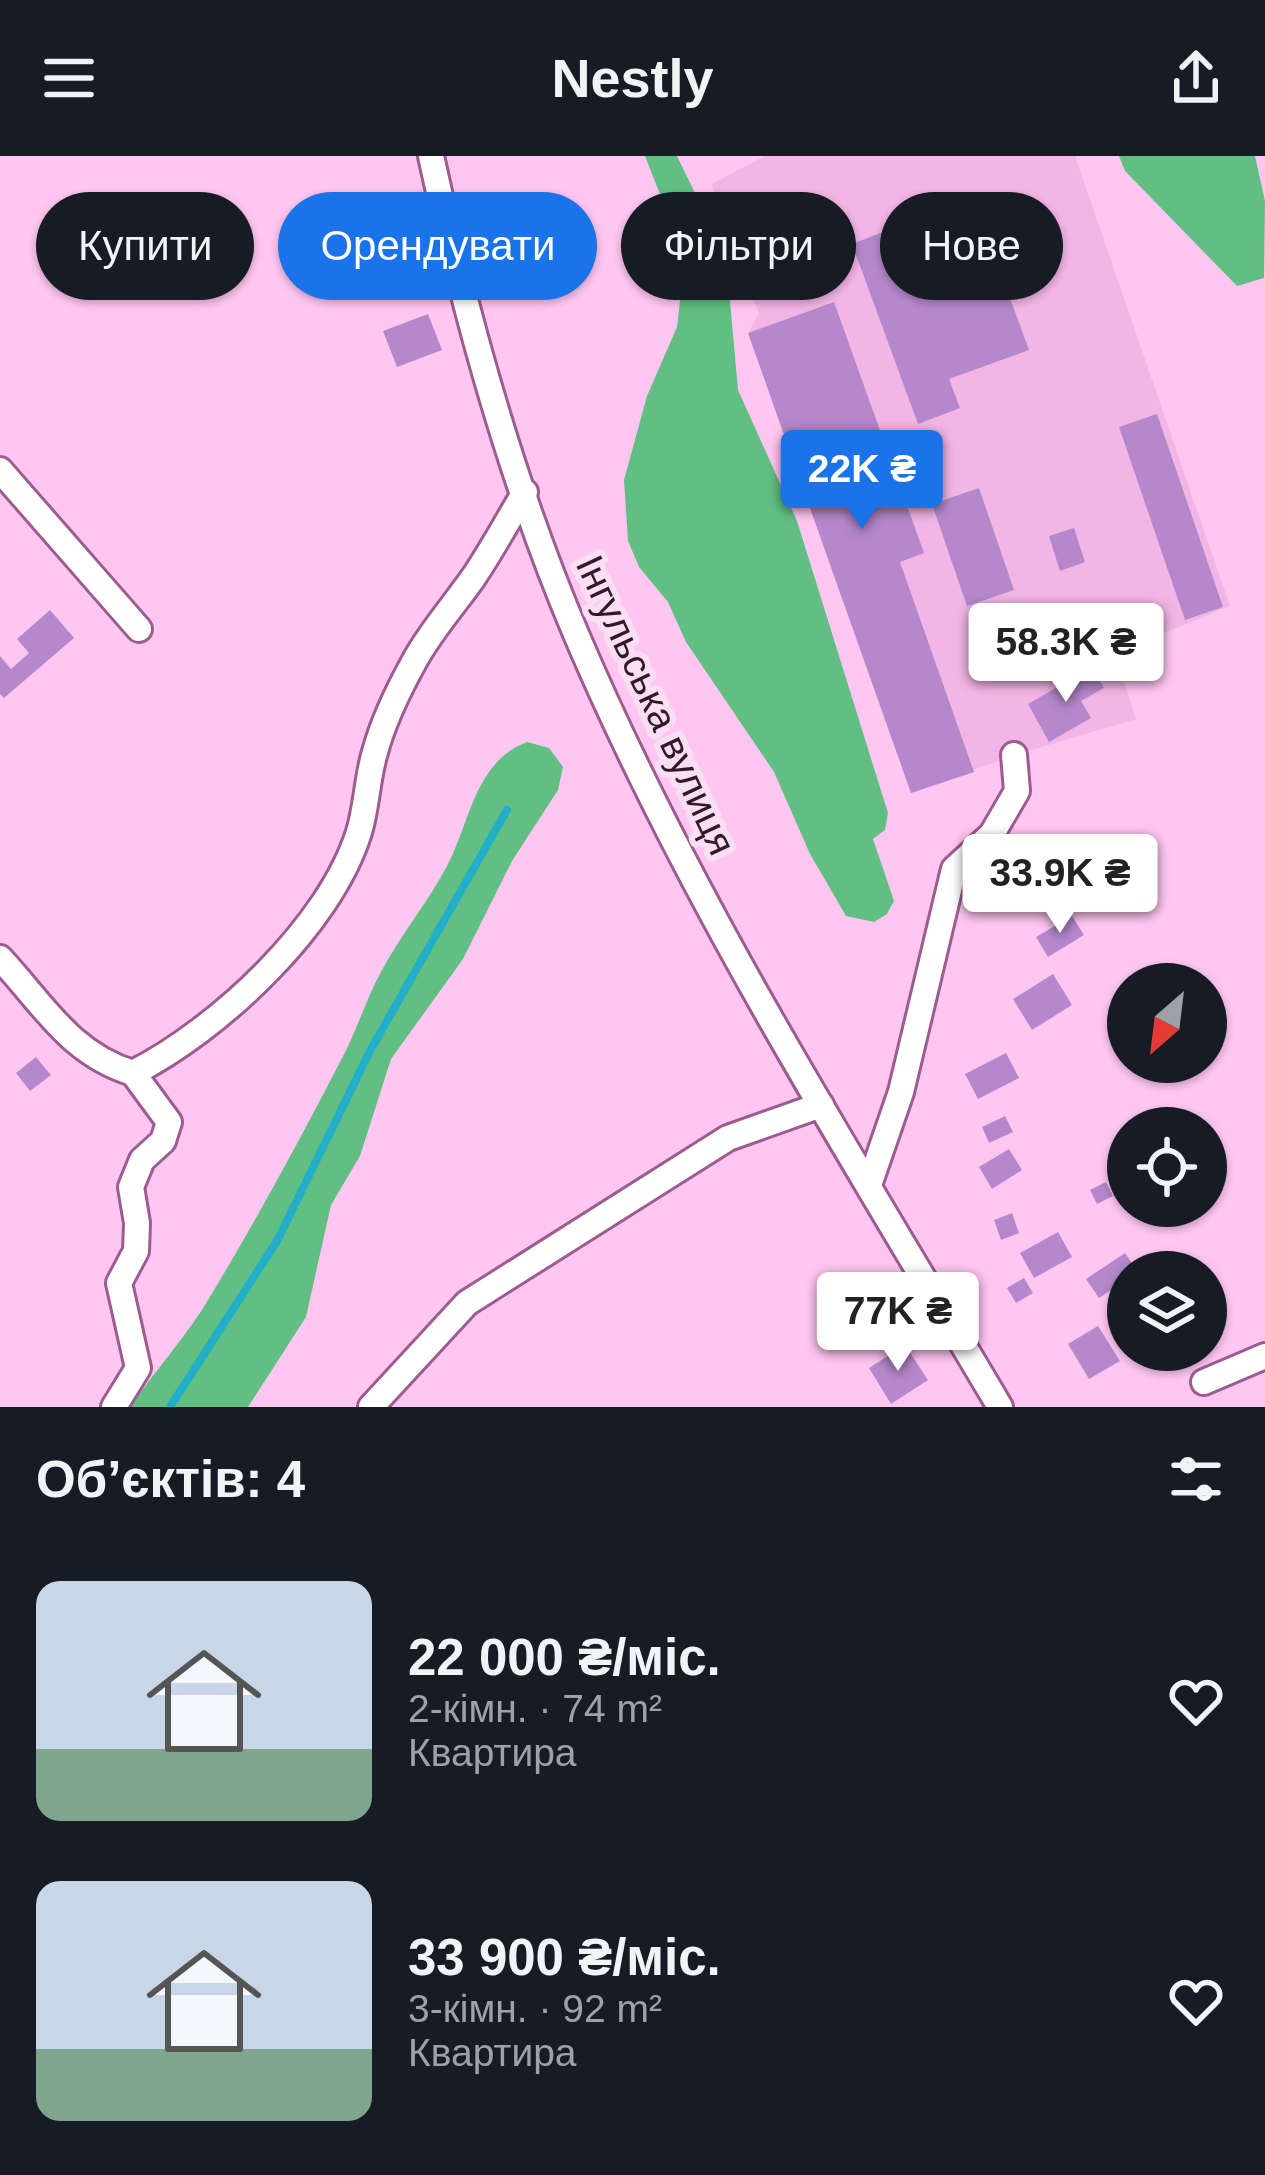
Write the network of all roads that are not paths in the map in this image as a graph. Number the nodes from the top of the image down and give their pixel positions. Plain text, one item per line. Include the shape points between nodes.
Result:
1 (431, 156) edge
2 (0, 470) edge
3 (525, 492) junction
4 (139, 629) dead end
5 (1014, 755) dead end
6 (0, 958) edge
7 (133, 1073) junction
8 (821, 1105) junction
9 (868, 1185) junction
10 (1265, 1356) edge
11 (1204, 1382) dead end
12 (114, 1407) edge
13 (371, 1407) edge
14 (1000, 1407) edge

1 - 3 street, Інгульська вулиця via 453,258
2 - 4 street
3 - 7 street via 416,658 375,748 358,835 296,940 223,1012
3 - 8 street, Інгульська вулиця via 574,631 627,746
5 - 9 street via 1017,790 992,834 955,869 901,1092
6 - 7 street via 64,1035
7 - 12 street via 169,1122 131,1187 136,1251 119,1283 138,1368
8 - 9 street, Інгульська вулиця
8 - 13 street via 728,1138 467,1303
9 - 14 street, Інгульська вулиця
10 - 11 street

